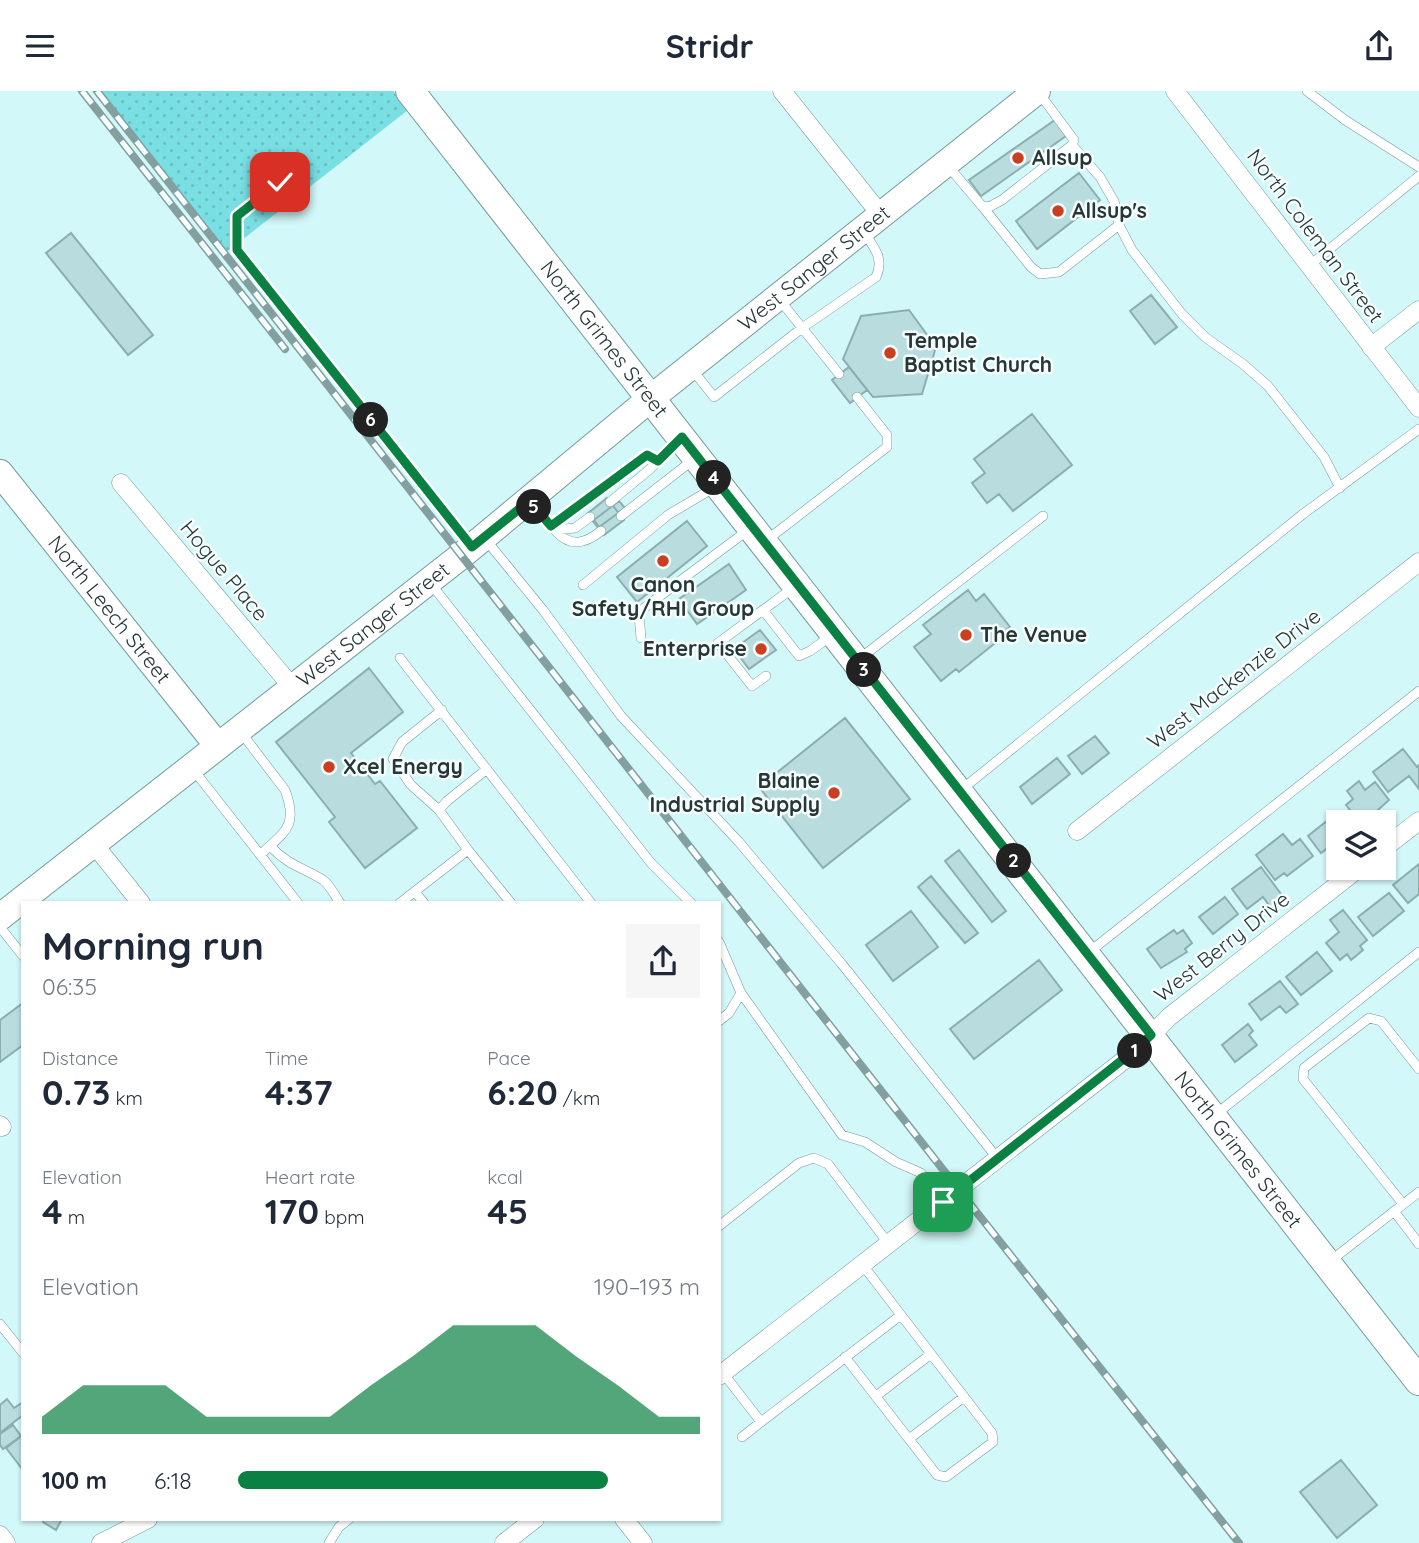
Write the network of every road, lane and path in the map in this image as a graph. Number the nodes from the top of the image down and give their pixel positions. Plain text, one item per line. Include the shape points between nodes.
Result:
1 (410, 91) edge
2 (782, 91) edge
3 (1037, 91) edge
4 (1175, 91) edge
5 (1307, 91) edge
6 (1072, 145) junction
7 (947, 164) junction
8 (1419, 167) edge
9 (1419, 176) edge
10 (280, 182) dead end
11 (982, 206) junction
12 (872, 223) junction
13 (1119, 225) junction
14 (1310, 265) junction
15 (778, 297) junction
16 (1419, 310) edge
17 (802, 328) junction
18 (1371, 347) junction
19 (690, 367) junction
20 (839, 374) dead end
21 (857, 397) dead end
22 (651, 398) junction
23 (1419, 408) edge
24 (1419, 429) edge
25 (690, 447) junction
26 (658, 461) junction
27 (0, 473) edge
28 (121, 483) dead end
29 (719, 484) junction
30 (1340, 488) junction
31 (529, 501) junction
32 (610, 502) dead end
33 (621, 516) dead end
34 (1043, 516) dead end
35 (590, 517) dead end
36 (553, 528) junction
37 (601, 531) dead end
38 (758, 534) junction
39 (478, 542) junction
40 (1419, 562) edge
41 (428, 581) junction
42 (583, 585) dead end
43 (798, 585) junction
44 (763, 610) junction
45 (835, 633) junction
46 (641, 638) dead end
47 (401, 658) dead end
48 (857, 661) junction
49 (766, 676) dead end
50 (293, 688) junction
51 (1419, 691) edge
52 (442, 711) junction
53 (239, 730) junction
54 (218, 746) junction
55 (191, 766) junction
56 (487, 769) junction
57 (959, 791) junction
58 (439, 810) junction
59 (1419, 821) edge
60 (1077, 831) dead end
61 (1396, 839) edge
62 (93, 843) junction
63 (270, 846) junction
64 (468, 851) junction
65 (260, 855) junction
66 (1344, 880) edge
67 (415, 892) junction
68 (21, 901) edge
69 (21, 901) edge
70 (139, 901) edge
71 (296, 901) edge
72 (339, 901) edge
73 (403, 901) edge
74 (422, 901) edge
75 (509, 901) edge
76 (589, 901) edge
77 (689, 901) edge
78 (0, 918) edge
79 (0, 927) edge
80 (721, 948) edge
81 (1419, 952) edge
82 (21, 953) edge
83 (1087, 954) junction
84 (741, 993) junction
85 (721, 1019) edge
86 (1151, 1035) junction
87 (1419, 1069) edge
88 (1213, 1116) junction
89 (998, 1159) junction
90 (1419, 1192) edge
91 (943, 1202) junction
92 (1403, 1204) junction
93 (1394, 1211) junction
94 (721, 1224) edge
95 (888, 1243) junction
96 (1419, 1244) edge
97 (862, 1264) junction
98 (1326, 1264) junction
99 (901, 1315) junction
100 (0, 1325) edge
101 (21, 1351) edge
102 (931, 1354) junction
103 (845, 1357) junction
104 (721, 1374) edge
105 (1419, 1381) edge
106 (876, 1396) junction
107 (964, 1397) junction
108 (761, 1422) junction
109 (743, 1437) dead end
110 (909, 1440) junction
111 (143, 1521) edge
112 (346, 1521) edge
113 (532, 1521) edge
114 (626, 1521) edge
115 (0, 1535) edge
116 (6, 1543) edge
117 (102, 1543) edge
118 (329, 1543) edge
119 (504, 1543) edge
120 (643, 1543) edge

1 - 22 main road, North Grimes Street
2 - 12 street
3 - 6 lane via 1069,131
3 - 7 main road, West Sanger Street
4 - 14 street, North Coleman Street
5 - 8 lane
6 - 11 lane via 1002,200
6 - 13 lane via 1100,177 1114,201
7 - 11 lane
7 - 12 main road, West Sanger Street
9 - 14 lane
10 - 39 lane via 237,216 237,250
11 - 13 lane via 1040,274 1059,272
12 - 15 main road, West Sanger Street
12 - 17 lane via 880,256 876,277
13 - 30 lane via 1132,250 1182,314 1243,364 1282,404 1324,457
14 - 18 street, North Coleman Street
15 - 17 lane
15 - 19 main road, West Sanger Street
16 - 18 street
17 - 19 lane via 714,397
17 - 20 lane
18 - 23 street, North Coleman Street
19 - 22 main road, West Sanger Street
21 - 38 lane via 887,435 887,447
22 - 25 main road, North Grimes Street
22 - 31 main road, West Sanger Street
24 - 30 lane
25 - 26 lane
25 - 29 main road, North Grimes Street
25 - 33 lane
26 - 32 lane
26 - 36 lane via 647,455
27 - 54 main road, North Leech Street
28 - 50 street, Hogue Place
29 - 38 main road, North Grimes Street
29 - 42 lane via 668,515
30 - 57 lane
31 - 36 lane
31 - 39 main road, West Sanger Street
34 - 48 lane
35 - 36 lane via 575,528
36 - 37 lane via 571,543
38 - 43 main road, North Grimes Street
38 - 46 lane via 644,608 639,615
39 - 41 main road, West Sanger Street
39 - 89 lane via 542,610 621,716 739,842 841,963
40 - 60 street, West Mackenzie Drive
41 - 50 main road, West Sanger Street
41 - 77 lane via 651,863
43 - 44 lane
43 - 45 main road, North Grimes Street
44 - 45 lane via 799,656
44 - 49 lane via 718,643 752,686
45 - 48 main road, North Grimes Street
47 - 52 lane
48 - 57 main road, North Grimes Street
50 - 53 main road, West Sanger Street
51 - 83 lane
52 - 56 lane
52 - 58 lane via 402,742 393,759 411,785
53 - 54 main road, West Sanger Street
53 - 63 lane via 289,801 287,831
54 - 55 main road, West Sanger Street
55 - 62 main road, West Sanger Street
55 - 65 lane
56 - 58 lane
56 - 76 lane
57 - 83 main road, North Grimes Street
58 - 64 lane
59 - 61 street
62 - 69 main road, West Sanger Street
62 - 70 street
63 - 65 lane
63 - 72 lane via 282,859 325,881
64 - 67 lane
64 - 75 lane
65 - 71 lane
66 - 86 street, West Berry Drive
67 - 73 lane
67 - 74 lane
68 - 78 main road, West Sanger Street
79 - 82 lane
80 - 84 lane
81 - 88 lane
83 - 86 main road, North Grimes Street
84 - 85 lane
84 - 91 lane via 842,1135 921,1173
86 - 88 main road, North Grimes Street
86 - 89 street, West Berry Drive
87 - 92 lane via 1381,1021 1369,1018 1304,1068 1303,1079
88 - 98 main road, North Grimes Street
89 - 91 street, West Berry Drive
90 - 92 lane
91 - 95 street, West Berry Drive
92 - 93 lane
93 - 96 lane
93 - 98 lane
94 - 95 lane via 799,1163 814,1159 828,1164
95 - 97 street, West Berry Drive
97 - 99 lane
97 - 104 street, West Berry Drive
98 - 105 main road, North Grimes Street
99 - 102 lane
99 - 103 lane
100 - 101 lane
102 - 106 lane
102 - 107 lane
103 - 106 lane
103 - 108 lane
104 - 108 lane
106 - 110 lane
107 - 110 lane
107 - 110 lane via 992,1433 993,1442 946,1477 937,1475
108 - 109 lane
111 - 117 street
112 - 118 lane
113 - 119 street
114 - 120 street
115 - 116 street

